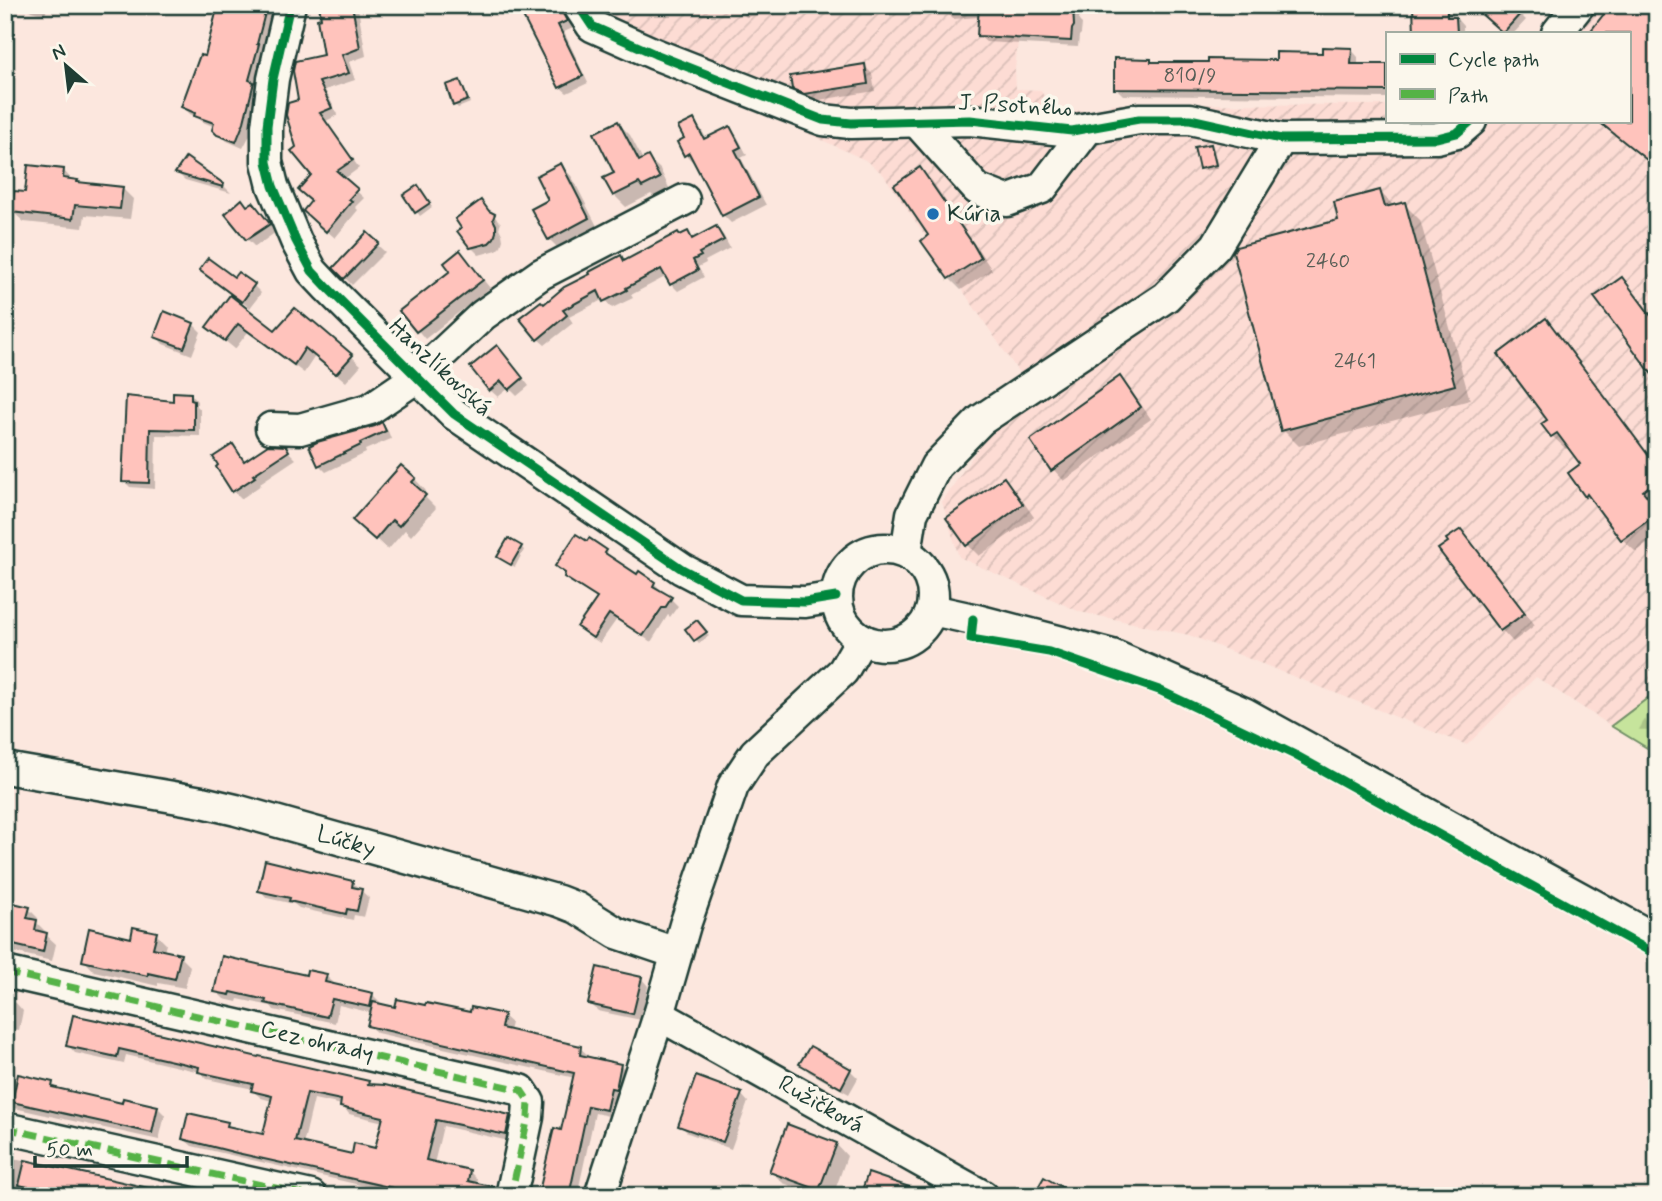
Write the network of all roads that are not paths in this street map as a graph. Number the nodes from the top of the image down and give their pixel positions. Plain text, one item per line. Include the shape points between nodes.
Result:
1 (290, 5) edge
2 (578, 5) edge
3 (1579, 5) edge
4 (1558, 32) edge
5 (917, 122) junction
6 (1470, 122) edge
7 (1088, 128) junction
8 (1281, 139) junction
9 (683, 198) dead end
10 (417, 377) junction
11 (271, 428) dead end
12 (906, 553) junction
13 (836, 597) junction
14 (932, 610) junction
15 (861, 640) junction
16 (5, 768) edge
17 (1657, 940) edge
18 (676, 953) junction
19 (5, 972) edge
20 (659, 1015) junction
21 (5, 1128) edge
22 (311, 1196) edge
23 (511, 1196) edge
24 (600, 1196) edge
25 (983, 1196) edge

1 - 10 street, Hanzlíkovská via 267,126 267,162 273,186 313,271
2 - 5 street, J. Psotného via 592,26 823,120
3 - 4 street
5 - 7 street, J. Psotného via 970,120 1072,131
5 - 7 street, J. Psotného via 978,189 1007,201 1042,188
6 - 8 street, J. Psotného via 1457,133 1437,138
7 - 8 street, J. Psotného via 1190,119
8 - 12 street via 1216,246 1166,297 981,420 936,466 912,513
9 - 10 street, Hanzlíkovská via 541,274 483,315
10 - 11 street, Hanzlíkovská via 370,409 300,429
10 - 13 street, Hanzlíkovská via 454,414 682,569 741,600 805,602
12 - 13 street via 878,549 853,560 838,583
12 - 14 street via 932,583
13 - 15 street via 846,626
14 - 15 street via 926,624 904,642 889,646
14 - 17 street via 1112,655 1244,713
15 - 18 street via 843,671 755,753 733,786
16 - 18 street, Lúčky via 236,810 559,901 617,933
18 - 20 street
19 - 23 street, Cez ohrady via 521,1090 528,1102 528,1116
20 - 24 street
20 - 25 street, Ružičková
21 - 22 street

